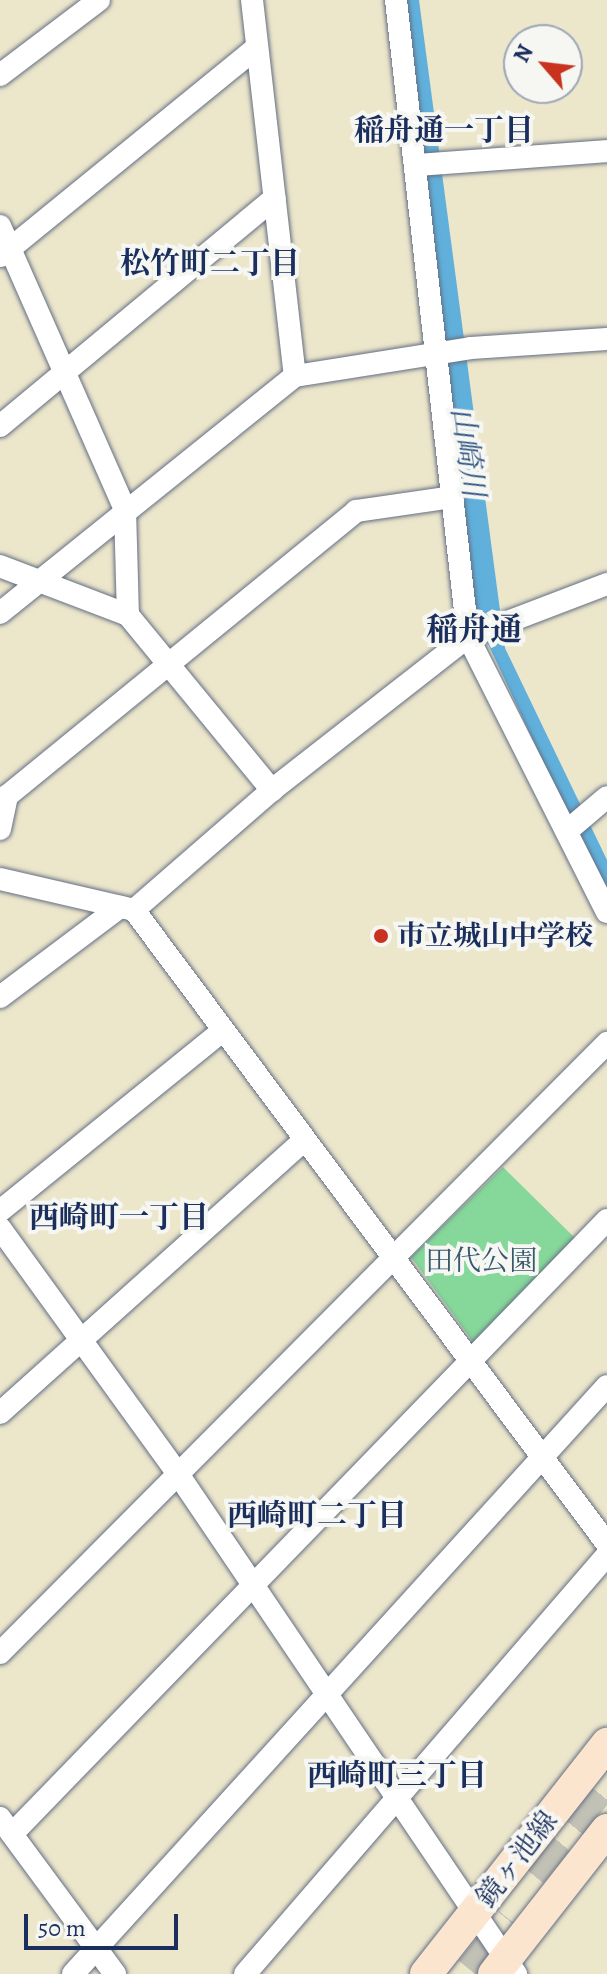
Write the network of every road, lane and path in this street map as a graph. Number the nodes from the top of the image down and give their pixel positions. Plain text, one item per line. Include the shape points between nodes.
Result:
1 (99, 0) edge
2 (252, 0) edge
3 (396, 0) edge
4 (257, 47) junction
5 (0, 75) edge
6 (607, 151) edge
7 (418, 165) junction
8 (275, 198) junction
9 (0, 226) edge
10 (5, 253) edge
11 (607, 339) edge
12 (440, 352) junction
13 (63, 373) junction
14 (295, 376) junction
15 (0, 426) edge
16 (453, 497) junction
17 (125, 509) junction
18 (0, 566) edge
19 (36, 584) junction
20 (607, 584) edge
21 (0, 613) edge
22 (128, 615) junction
23 (469, 636) junction
24 (170, 663) junction
25 (272, 790) junction
26 (599, 804) edge
27 (0, 829) edge
28 (568, 830) junction
29 (0, 879) edge
30 (127, 908) junction
31 (607, 912) edge
32 (0, 997) edge
33 (221, 1032) junction
34 (607, 1043) edge
35 (303, 1141) junction
36 (0, 1211) edge
37 (607, 1220) edge
38 (0, 1228) edge
39 (393, 1257) junction
40 (81, 1340) junction
41 (470, 1365) junction
42 (607, 1386) edge
43 (0, 1413) edge
44 (543, 1458) junction
45 (178, 1474) junction
46 (607, 1544) edge
47 (607, 1555) edge
48 (254, 1585) junction
49 (0, 1653) edge
50 (327, 1691) junction
51 (607, 1744) edge
52 (398, 1796) junction
53 (6, 1826) edge
54 (607, 1830) edge
55 (477, 1911) junction
56 (97, 1949) junction
57 (505, 1969) edge
58 (73, 1974) edge
59 (115, 1974) edge
60 (245, 1974) edge
61 (426, 1974) edge

1 - 5 street
2 - 4 street
3 - 7 street
4 - 8 street
4 - 10 street
6 - 7 street
7 - 12 street
8 - 13 street
8 - 14 street
9 - 10 street
10 - 13 street
11 - 12 street
12 - 14 street
12 - 16 street
13 - 15 street
13 - 17 street
14 - 17 street
16 - 23 street
16 - 24 street via 356,511
17 - 19 street
17 - 22 street
18 - 19 street
19 - 21 street
19 - 22 street
20 - 23 street
22 - 24 street
23 - 25 street
23 - 28 street
24 - 25 street
24 - 27 street via 7,796
25 - 30 street
26 - 28 street
28 - 31 street
29 - 30 street
30 - 32 street
30 - 33 street
33 - 35 street
33 - 36 street
34 - 39 street
35 - 39 street
35 - 40 street
37 - 41 street
38 - 40 street
39 - 41 street
39 - 45 street
40 - 43 street
40 - 45 street
41 - 44 street
41 - 48 street
42 - 44 street
44 - 46 street
44 - 50 street
45 - 48 street
45 - 49 street
47 - 52 street
48 - 50 street
48 - 53 street
50 - 52 street
50 - 56 street
51 - 55 street, 鏡ヶ池線
52 - 55 street
52 - 60 street
53 - 56 street
54 - 57 street, 鏡ヶ池線
55 - 57 street
55 - 61 street, 鏡ヶ池線
56 - 58 street
56 - 59 street

